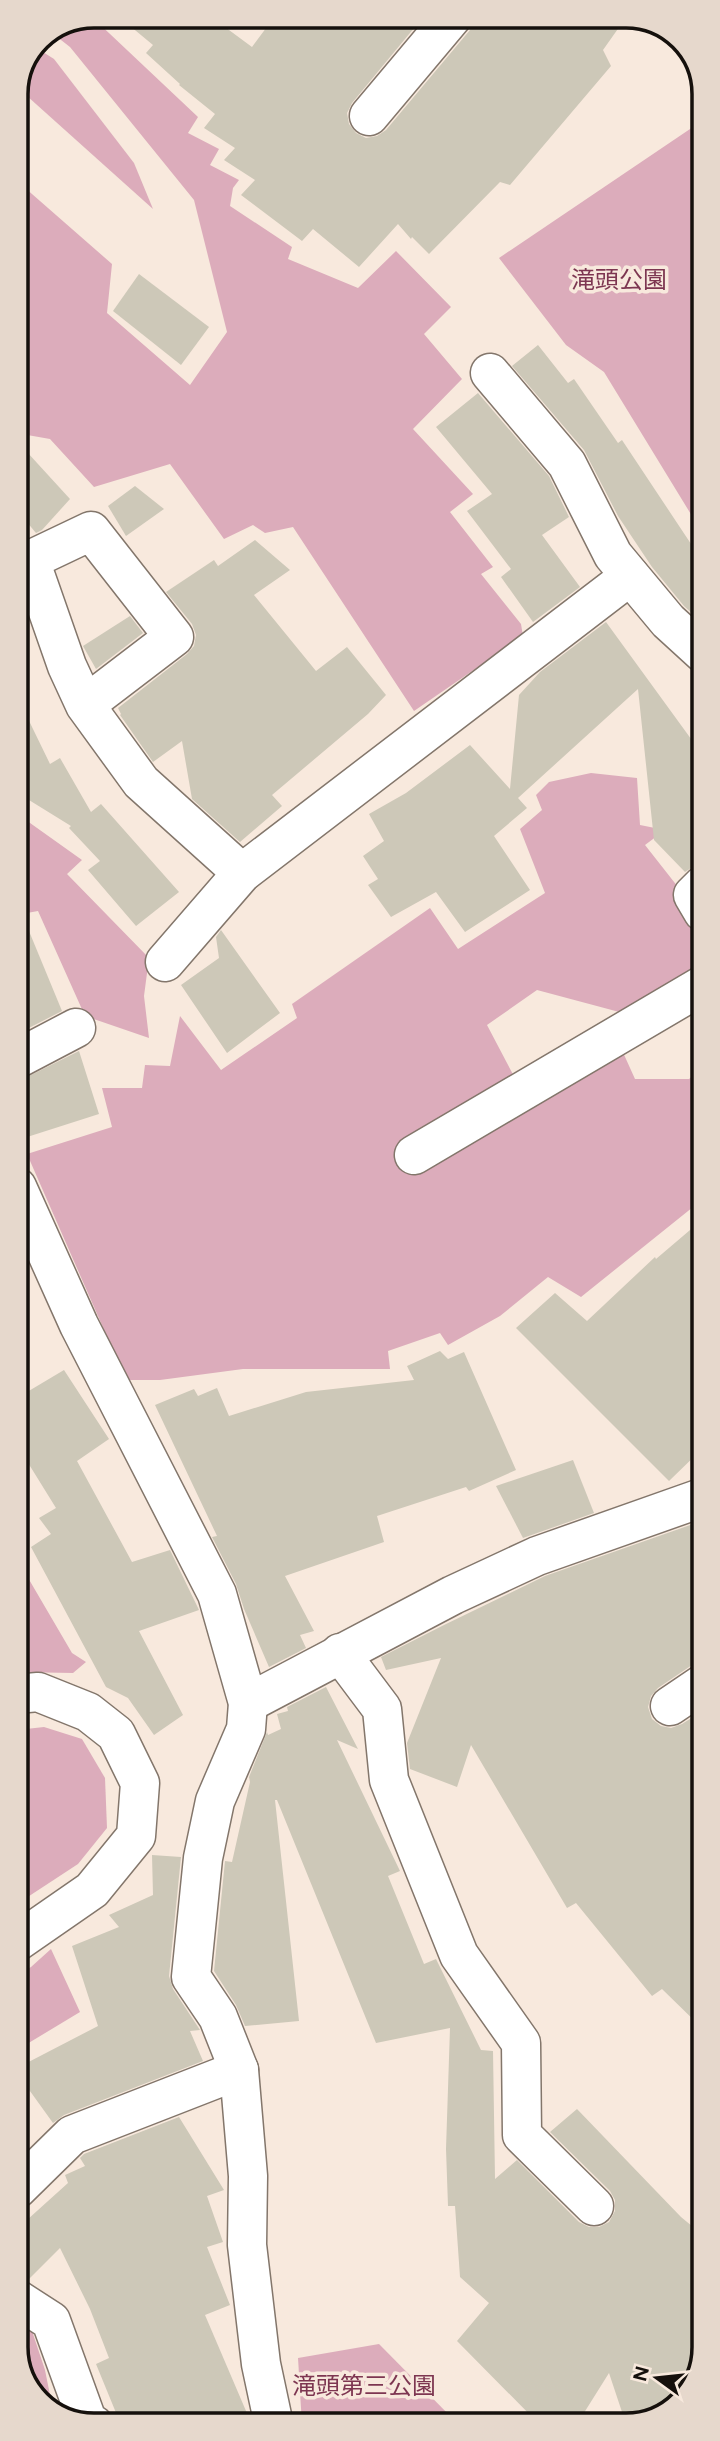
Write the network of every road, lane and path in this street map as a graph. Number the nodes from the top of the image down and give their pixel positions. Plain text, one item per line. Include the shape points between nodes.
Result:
1 (443, 28) edge
2 (369, 117) dead end
3 (490, 373) dead end
4 (630, 576) junction
5 (692, 643) edge
6 (85, 705) dead end
7 (242, 873) junction
8 (165, 962) dead end
9 (692, 991) edge
10 (76, 1028) dead end
11 (28, 1053) edge
12 (414, 1155) dead end
13 (28, 1211) edge
14 (692, 1501) edge
15 (340, 1653) junction
16 (692, 1691) edge
17 (28, 1693) edge
18 (248, 1703) junction
19 (670, 1706) dead end
20 (28, 1934) edge
21 (240, 2070) junction
22 (28, 2178) edge
23 (594, 2206) dead end
24 (28, 2306) edge
25 (84, 2412) edge
26 (271, 2413) edge

1 - 2 street
3 - 4 street via 567,464 613,555
4 - 5 street
4 - 7 street
6 - 7 street via 141,782
7 - 8 street
9 - 12 street
10 - 11 street
13 - 18 street via 79,1325 217,1594
14 - 15 street via 537,1556
15 - 18 street
15 - 23 street via 382,1709 390,1780 459,1955 521,2043 522,2135
16 - 19 street
17 - 20 street via 38,1692 88,1712 116,1734 140,1783 136,1836 92,1890
18 - 21 street via 246,1729 215,1801 203,1858 191,1977 218,2017
21 - 22 street via 72,2135
21 - 26 street via 248,2176 247,2245
24 - 25 street via 51,2320

